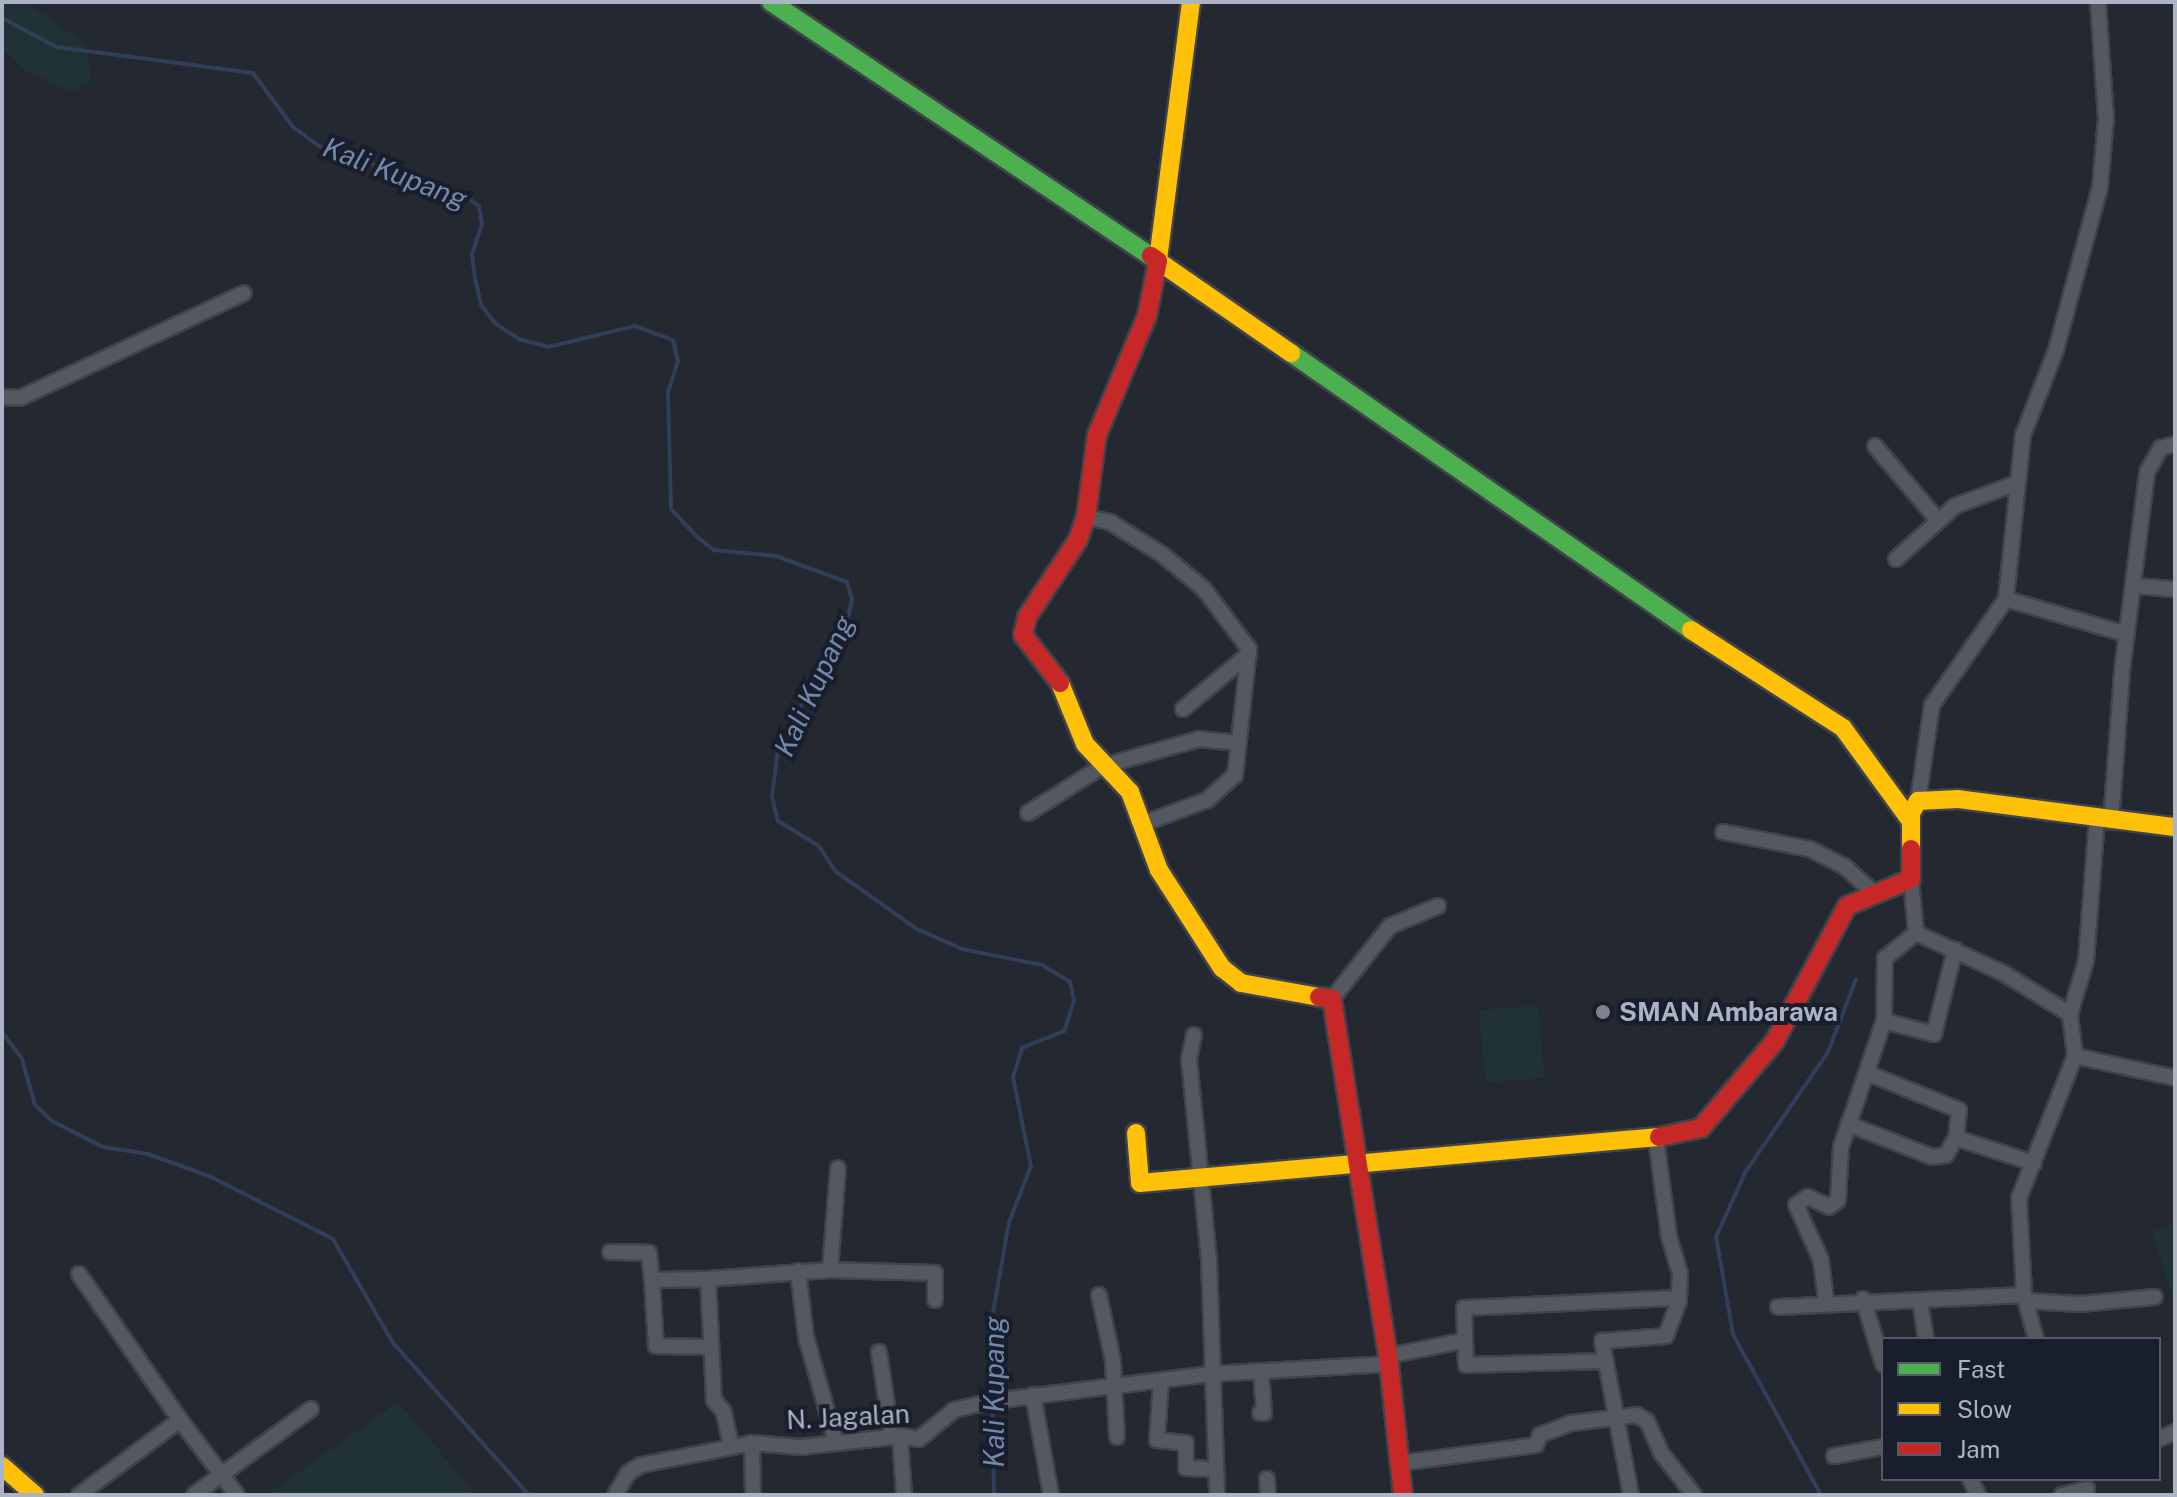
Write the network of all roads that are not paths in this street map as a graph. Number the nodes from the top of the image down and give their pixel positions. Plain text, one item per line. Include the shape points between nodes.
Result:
1 (771, 2) edge
2 (1191, 2) edge
3 (2098, 2) edge
4 (1158, 261) junction
5 (244, 293) dead end
6 (2, 397) edge
7 (2175, 444) edge
8 (1875, 446) dead end
9 (2017, 483) junction
10 (1086, 517) junction
11 (1937, 519) junction
12 (1896, 559) dead end
13 (2137, 586) junction
14 (2175, 589) edge
15 (2006, 599) junction
16 (2126, 634) junction
17 (1249, 654) junction
18 (1183, 709) dead end
19 (1239, 743) junction
20 (1103, 766) junction
21 (1918, 801) junction
22 (1028, 813) dead end
23 (1910, 820) junction
24 (2104, 821) junction
25 (1142, 824) junction
26 (2175, 827) edge
27 (1723, 832) dead end
28 (1911, 879) junction
29 (1874, 893) junction
30 (1438, 906) dead end
31 (1916, 933) junction
32 (1955, 950) junction
33 (1332, 999) junction
34 (2070, 1014) junction
35 (1884, 1021) junction
36 (1194, 1035) dead end
37 (2075, 1056) junction
38 (1867, 1073) junction
39 (2175, 1078) edge
40 (1848, 1124) junction
41 (1136, 1133) dead end
42 (1956, 1138) junction
43 (1656, 1139) junction
44 (2034, 1163) junction
45 (1356, 1164) junction
46 (838, 1168) dead end
47 (1202, 1177) junction
48 (610, 1252) dead end
49 (830, 1270) junction
50 (798, 1271) junction
51 (79, 1274) dead end
52 (708, 1279) junction
53 (652, 1280) junction
54 (1099, 1295) dead end
55 (2155, 1297) dead end
56 (1679, 1298) junction
57 (2025, 1298) junction
58 (1863, 1299) junction
59 (935, 1300) dead end
60 (1826, 1301) junction
61 (1920, 1301) junction
62 (1778, 1307) dead end
63 (1926, 1337) edge
64 (2035, 1337) edge
65 (1462, 1341) junction
66 (711, 1347) junction
67 (879, 1352) dead end
68 (1881, 1358) edge
69 (1389, 1360) junction
70 (1606, 1361) junction
71 (1261, 1371) junction
72 (1210, 1374) junction
73 (1161, 1381) junction
74 (1116, 1387) junction
75 (1033, 1395) junction
76 (1002, 1400) dead end
77 (984, 1403) dead end
78 (311, 1409) dead end
79 (1260, 1413) dead end
80 (1615, 1419) junction
81 (180, 1420) junction
82 (896, 1436) junction
83 (1117, 1437) dead end
84 (752, 1443) junction
85 (836, 1443) junction
86 (731, 1446) junction
87 (1881, 1447) edge
88 (1834, 1456) dead end
89 (1400, 1463) junction
90 (2, 1466) edge
91 (1215, 1469) junction
92 (219, 1473) junction
93 (1267, 1479) dead end
94 (2086, 1488) edge
95 (35, 1495) edge
96 (79, 1495) edge
97 (194, 1495) edge
98 (237, 1495) edge
99 (615, 1495) edge
100 (753, 1495) edge
101 (904, 1495) edge
102 (1051, 1495) edge
103 (1217, 1495) edge
104 (1268, 1495) edge
105 (1400, 1495) edge
106 (1631, 1495) edge
107 (1694, 1495) edge
108 (2062, 1495) edge

1 - 4 street
2 - 4 street
3 - 9 street via 2106,119 2100,187 2056,350 2023,435
4 - 10 street via 1147,316 1097,435
4 - 23 street via 1769,684 1843,728
5 - 6 street via 20,398
7 - 13 street via 2156,453 2147,472
8 - 11 street
9 - 11 street via 1990,489
9 - 15 street
10 - 17 street via 1125,529 1174,563 1230,619
10 - 20 street via 1078,540 1027,617 1023,635 1067,692 1085,744
11 - 12 street
13 - 14 street
13 - 16 street
15 - 16 street
15 - 21 street via 1932,705
16 - 24 street
17 - 18 street
17 - 19 street
19 - 20 street via 1199,739
19 - 25 street via 1235,775 1225,788
20 - 22 street
20 - 25 street via 1130,792
21 - 23 street
21 - 24 street via 1958,799
23 - 28 street
24 - 26 street
24 - 34 street via 2086,961
25 - 33 street via 1159,870 1222,968 1241,983
27 - 29 street via 1810,849 1844,866
28 - 29 street
28 - 31 street
29 - 43 street via 1837,917 1795,1012 1701,1128
30 - 33 street via 1390,926
31 - 32 street
31 - 35 street via 1885,958
32 - 34 street via 2037,991
32 - 35 street via 1934,1034
33 - 45 street
34 - 37 street
35 - 38 street
36 - 47 street via 1189,1059
37 - 39 street
37 - 44 street
38 - 40 street
38 - 42 street via 1959,1110
40 - 42 street via 1932,1157 1946,1155
40 - 60 street via 1835,1205 1808,1197 1796,1205 1821,1260
41 - 47 street via 1140,1183
42 - 44 street
43 - 45 street
43 - 56 street via 1669,1236 1680,1273
44 - 57 street via 2019,1198
45 - 47 street
45 - 69 street
46 - 49 street
47 - 72 street
48 - 53 street via 649,1253
49 - 50 street
49 - 59 street via 935,1273
50 - 52 street
50 - 85 street via 806,1337
51 - 81 street
52 - 53 street
52 - 66 street
53 - 66 street via 656,1346
54 - 74 street
55 - 57 street via 2080,1304
56 - 65 street via 1464,1308
56 - 70 street via 1666,1336 1603,1339
57 - 61 street
57 - 64 street
58 - 60 street
58 - 61 street
58 - 68 street
60 - 62 street
61 - 63 street
65 - 69 street
65 - 70 street via 1466,1365
66 - 86 street via 714,1400 724,1412
67 - 82 street
69 - 71 street
69 - 89 street
70 - 80 street
71 - 72 street
71 - 79 street
72 - 73 street
72 - 91 street
73 - 74 street
73 - 91 street via 1157,1440 1186,1443 1186,1468
74 - 75 street
74 - 83 street
75 - 76 street
75 - 102 street
77 - 82 street, N. Jagalan via 954,1410 919,1439
78 - 92 street
80 - 89 street via 1572,1423 1540,1435 1536,1445
80 - 106 street
80 - 107 street via 1643,1417 1662,1454
81 - 92 street
81 - 96 street
82 - 85 street, N. Jagalan
82 - 101 street
84 - 85 street, N. Jagalan
84 - 86 street, N. Jagalan
84 - 100 street, N. Jagalan
86 - 99 street, N. Jagalan via 641,1465 628,1473
87 - 88 street
89 - 105 street
90 - 95 street
91 - 103 street
92 - 97 street
92 - 98 street
93 - 104 street
94 - 108 street

